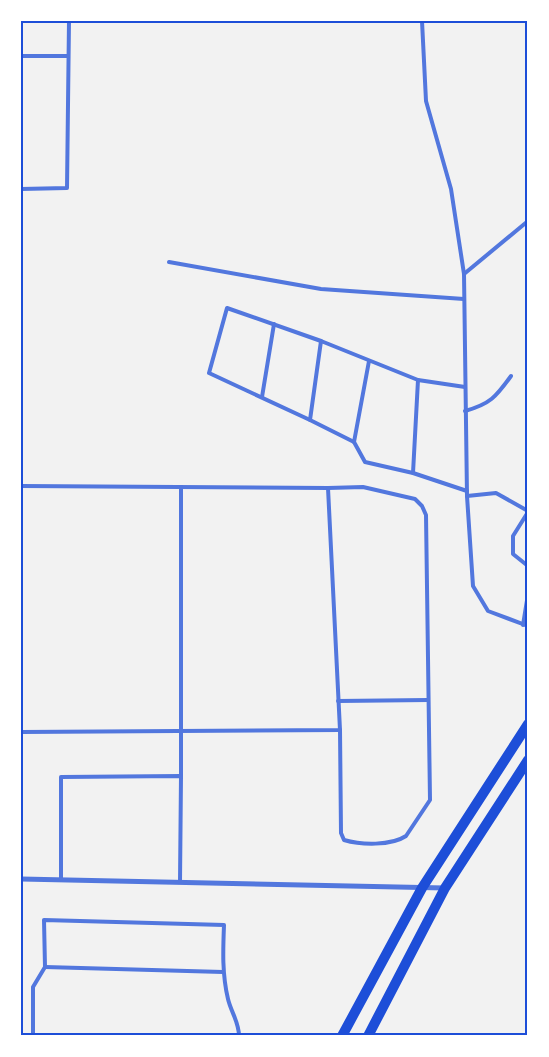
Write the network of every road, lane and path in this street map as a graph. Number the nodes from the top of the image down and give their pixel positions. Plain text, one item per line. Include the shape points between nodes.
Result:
1 (69, 21) edge
2 (422, 21) edge
3 (21, 56) edge
4 (68, 56) junction
5 (21, 189) edge
6 (528, 221) edge
7 (169, 262) dead end
8 (464, 274) junction
9 (464, 300) junction
10 (274, 324) junction
11 (321, 341) junction
12 (369, 361) junction
13 (511, 376) dead end
14 (418, 380) junction
15 (465, 387) junction
16 (262, 397) junction
17 (465, 411) junction
18 (310, 420) junction
19 (354, 442) junction
20 (412, 473) junction
21 (21, 486) edge
22 (181, 487) junction
23 (328, 488) junction
24 (467, 491) junction
25 (467, 496) junction
26 (528, 512) edge
27 (528, 566) edge
28 (528, 594) edge
29 (525, 625) edge
30 (428, 700) junction
31 (338, 701) junction
32 (528, 724) edge
33 (340, 730) junction
34 (181, 731) junction
35 (21, 732) edge
36 (528, 760) edge
37 (181, 776) junction
38 (21, 879) edge
39 (61, 880) junction
40 (180, 882) junction
41 (422, 888) junction
42 (445, 888) junction
43 (46, 966) junction
44 (223, 972) junction
45 (33, 1036) edge
46 (239, 1036) edge
47 (342, 1036) edge
48 (368, 1036) edge

1 - 4 lane
2 - 8 lane via 426,101 451,189
3 - 4 lane
4 - 5 lane via 67,188
6 - 8 lane
7 - 9 lane via 321,289
8 - 9 lane
9 - 15 lane
10 - 11 lane
10 - 16 lane
10 - 16 lane via 228,308 209,372
11 - 12 lane
11 - 18 lane
12 - 14 lane
12 - 19 lane
13 - 17 lane via 499,394 486,405
14 - 15 lane
14 - 20 lane
15 - 17 lane
16 - 18 lane
17 - 24 lane
18 - 19 lane
19 - 20 lane via 365,462
20 - 24 lane
21 - 22 lane
22 - 23 lane
22 - 34 lane
23 - 30 lane via 363,487 415,499 422,506 426,515
23 - 31 lane
24 - 25 lane
25 - 26 lane via 496,492
25 - 29 lane via 473,586 488,611
26 - 27 lane via 513,536 512,554
28 - 29 lane
30 - 31 lane
30 - 33 lane via 430,800 401,840 344,840 341,833
31 - 33 lane
32 - 41 main road
33 - 34 lane
34 - 35 lane
34 - 37 lane
36 - 42 main road
37 - 39 lane via 61,777
37 - 40 lane
38 - 39 street
39 - 40 street
40 - 41 street
41 - 42 street
41 - 47 main road
42 - 48 main road
43 - 44 lane
43 - 44 lane via 44,920 224,925
43 - 45 lane via 33,987
44 - 46 lane

